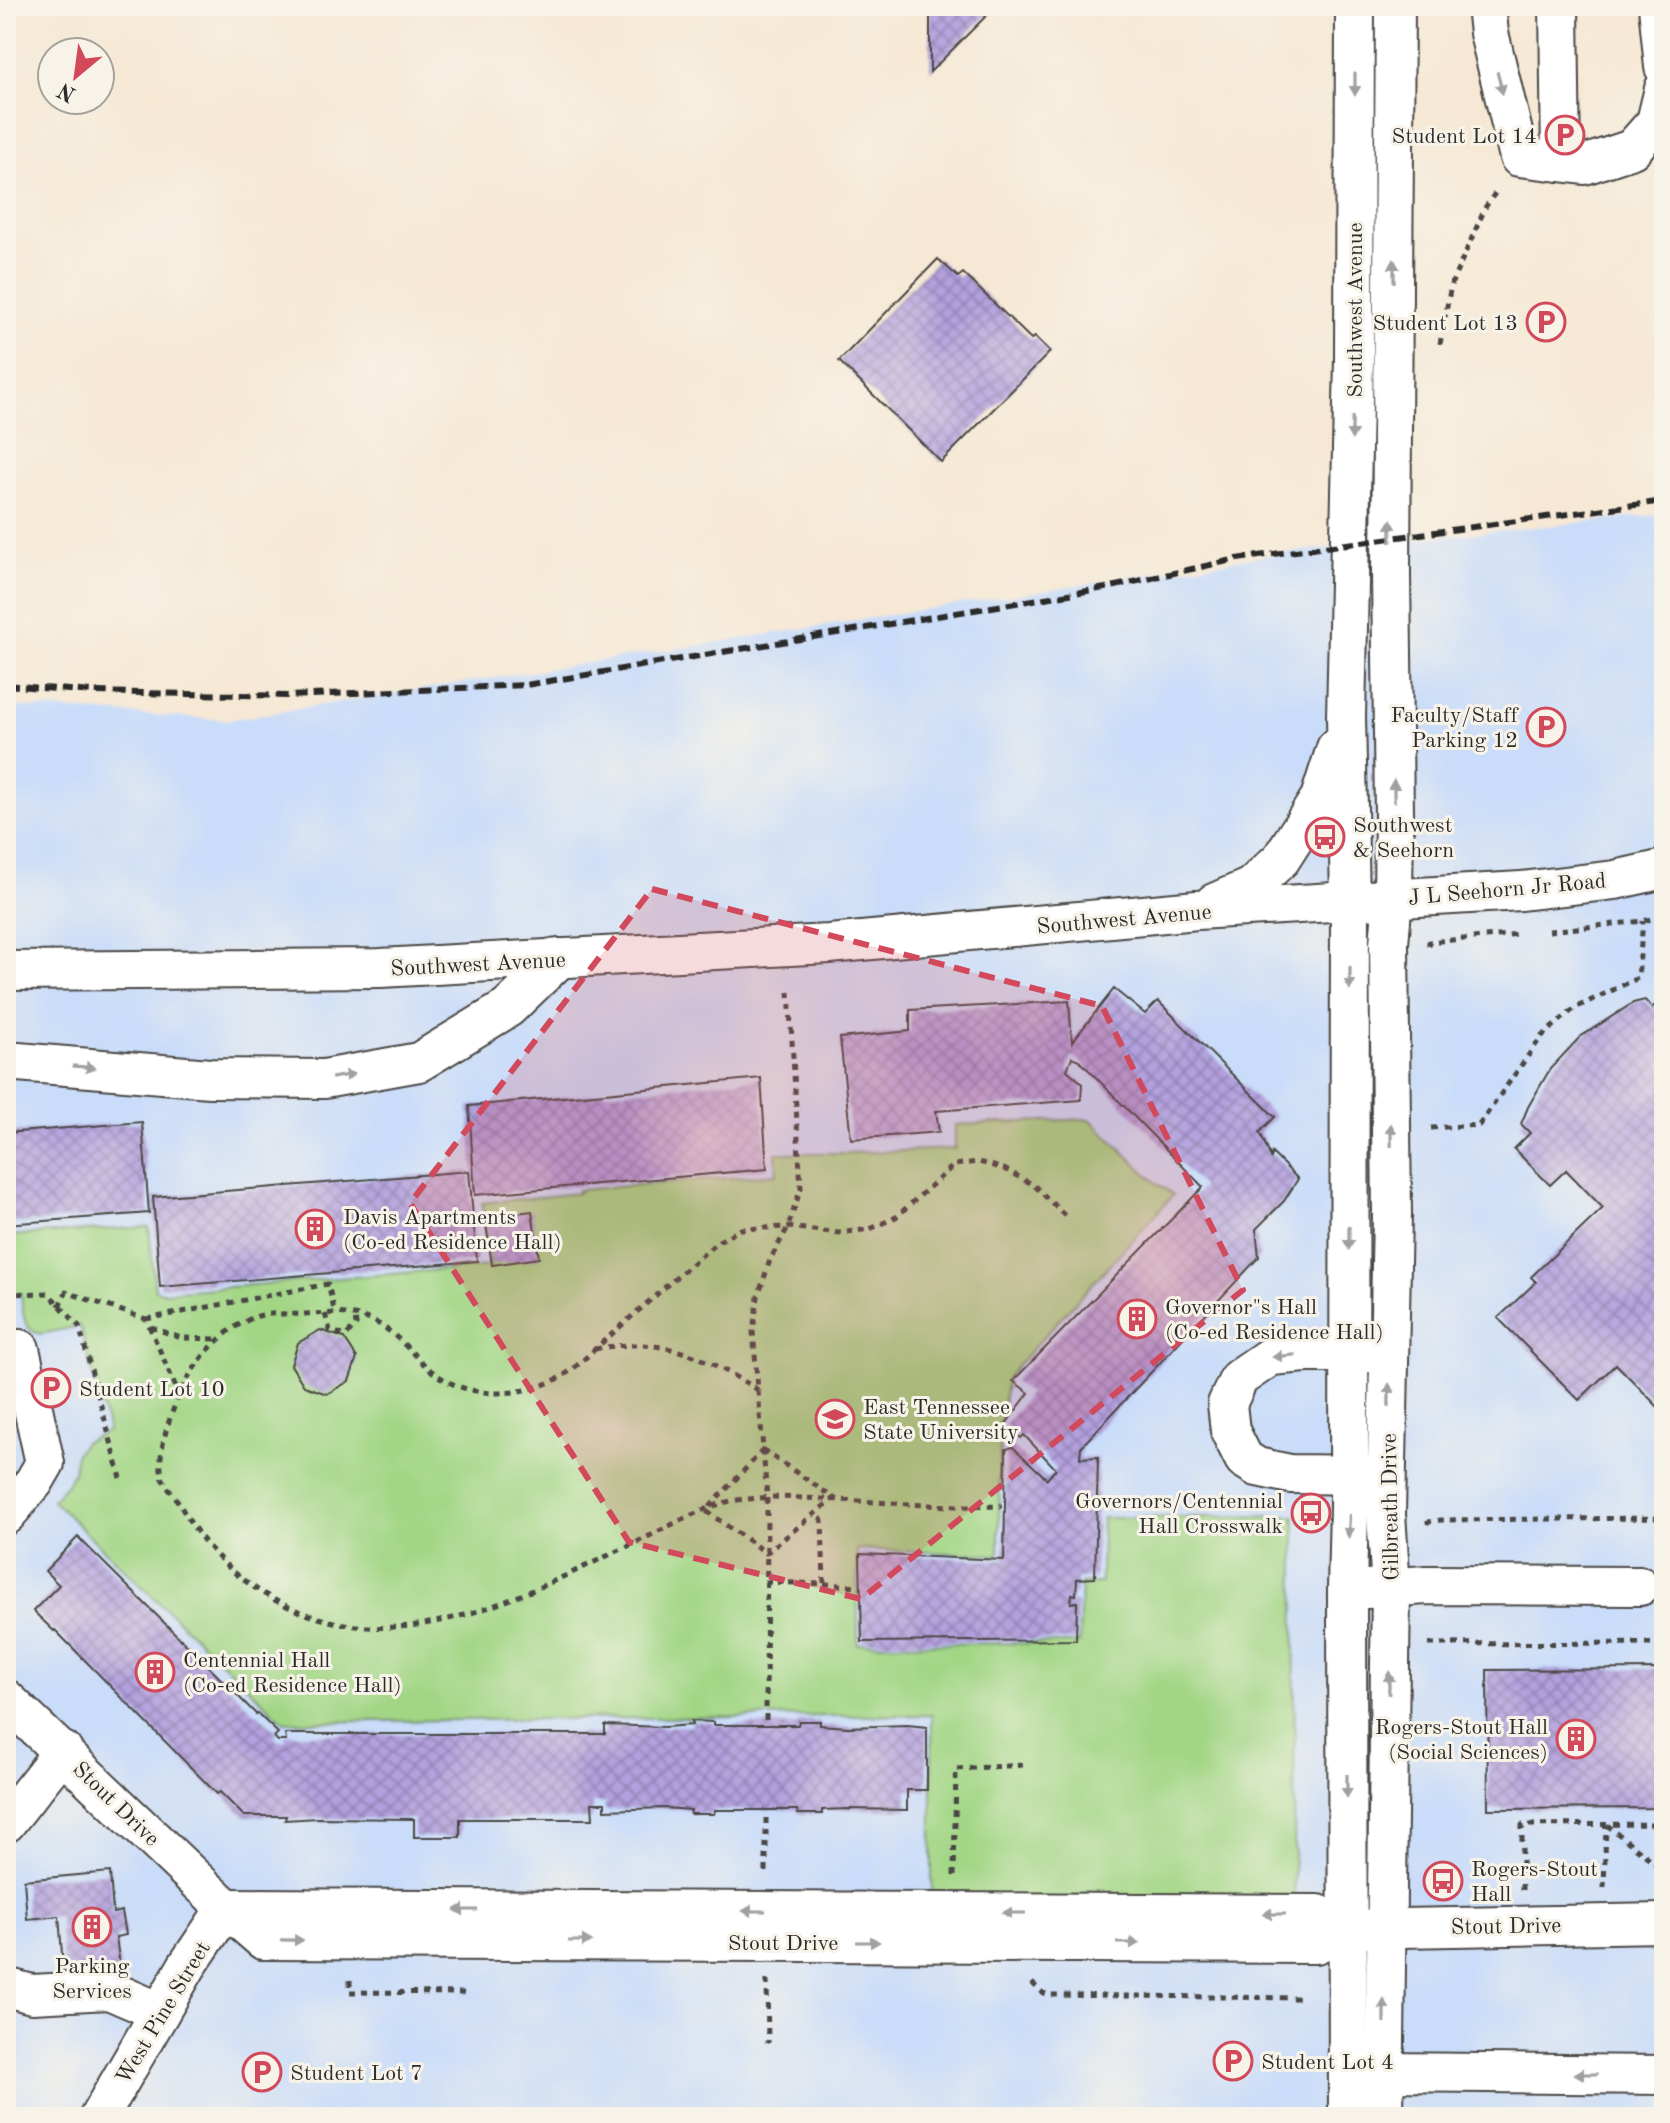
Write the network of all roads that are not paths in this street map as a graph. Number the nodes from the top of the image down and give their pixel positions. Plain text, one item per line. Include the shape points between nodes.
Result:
1 (1355, 6) edge
2 (1395, 6) edge
3 (1486, 6) edge
4 (1559, 6) edge
5 (1658, 6) edge
6 (1664, 67) edge
7 (1664, 89) edge
8 (1561, 162) junction
9 (1346, 717) junction
10 (1664, 869) edge
11 (1393, 897) junction
12 (1350, 900) junction
13 (1197, 910) junction
14 (560, 958) junction
15 (6, 971) edge
16 (6, 1061) edge
17 (6, 1350) edge
18 (1349, 1353) junction
19 (1390, 1354) junction
20 (1348, 1475) junction
21 (1387, 1475) junction
22 (6, 1515) edge
23 (1640, 1586) dead end
24 (1391, 1588) junction
25 (1347, 1590) junction
26 (6, 1699) edge
27 (63, 1751) junction
28 (6, 1823) edge
29 (226, 1908) junction
30 (1664, 1923) edge
31 (1348, 1929) junction
32 (1385, 1929) junction
33 (6, 1987) edge
34 (160, 2012) junction
35 (1384, 2072) junction
36 (1664, 2075) edge
37 (99, 2117) edge
38 (1348, 2117) edge
39 (1384, 2117) edge

1 -> 9 street, Southwest Avenue
11 -> 2 street, Southwest Avenue
3 -> 8 street via 1519,157
4 - 8 street
5 - 6 street
7 - 8 street via 1656,122 1632,149 1584,165
9 - 12 street, Southwest Avenue
9 - 13 street via 1320,798 1281,859 1251,887
10 - 11 street, J L Seehorn Jr Road via 1521,891
11 - 12 street, J L Seehorn Jr Road
19 -> 11 street, Gilbreath Drive
12 - 13 street, Southwest Avenue
12 -> 18 street, Gilbreath Drive
13 - 14 street, Southwest Avenue via 829,944
14 - 15 street, Southwest Avenue via 380,968
16 -> 14 street via 210,1078 324,1079 419,1062 508,1008
17 - 22 street via 20,1349 45,1463
18 - 19 street
18 - 20 street, Gilbreath Drive
18 -> 20 street via 1271,1356 1239,1378 1227,1404 1230,1431 1244,1459 1257,1467 1290,1474
21 -> 19 street, Gilbreath Drive
20 - 21 street
20 -> 25 street, Gilbreath Drive
21 - 24 street, Gilbreath Drive
23 - 24 street
24 - 25 street
32 -> 24 street, Gilbreath Drive
25 -> 31 street, Gilbreath Drive
26 - 27 street, Stout Drive
27 - 28 street
27 - 29 street, Stout Drive
29 - 31 street, Stout Drive via 526,1926 957,1915 1318,1914
29 - 34 street, West Pine Street
30 - 32 street, Stout Drive
31 - 32 street, Stout Drive
31 - 38 street, Gilbreath Drive
35 -> 32 street, Gilbreath Drive
33 - 34 street via 32,1994 109,1990
34 - 37 street, West Pine Street
36 -> 35 street
35 - 39 street, Gilbreath Drive

